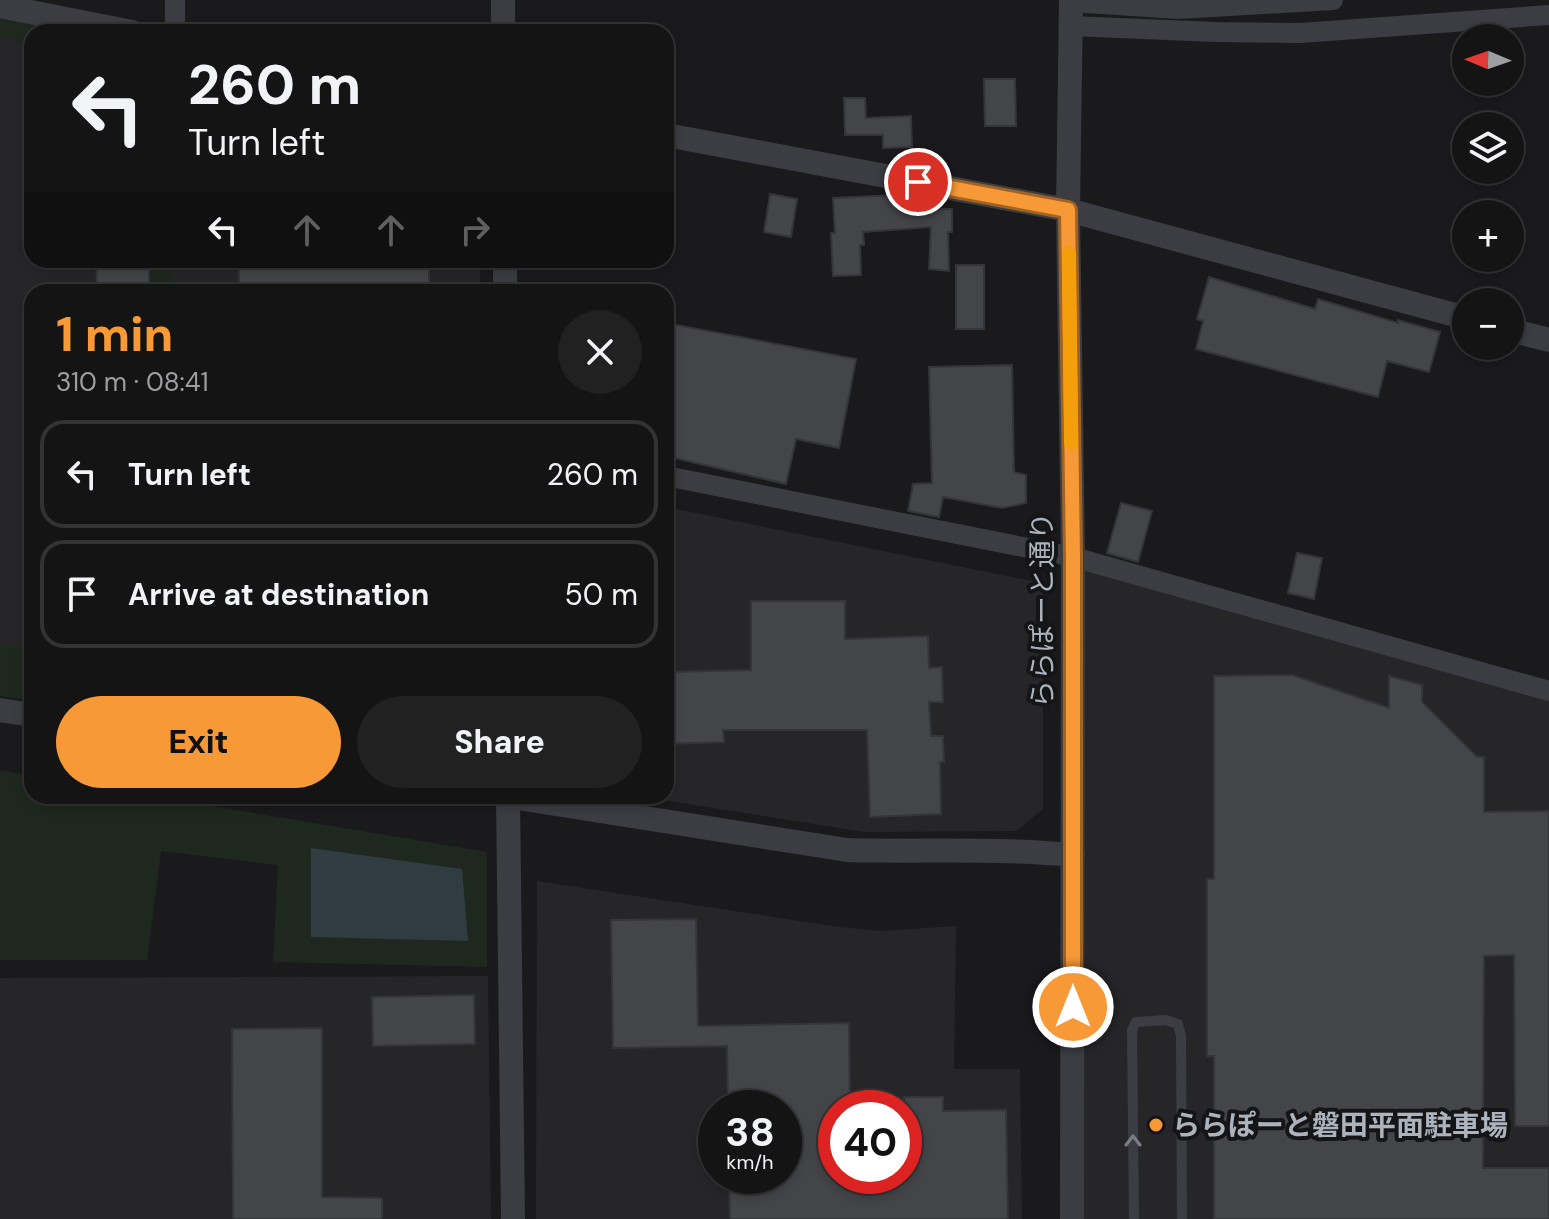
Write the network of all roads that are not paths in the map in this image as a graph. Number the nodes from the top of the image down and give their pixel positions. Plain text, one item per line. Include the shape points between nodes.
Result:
1 (175, 0) edge
2 (503, 0) edge
3 (1333, 0) edge
4 (0, 6) edge
5 (1071, 10) edge
6 (1549, 15) edge
7 (91, 24) edge
8 (175, 24) edge
9 (503, 24) edge
10 (674, 136) edge
11 (1068, 210) junction
12 (1452, 314) edge
13 (1524, 334) edge
14 (1549, 340) edge
15 (674, 478) edge
16 (1073, 557) junction
17 (1549, 691) edge
18 (0, 710) edge
19 (24, 714) edge
20 (507, 804) edge
21 (557, 804) edge
22 (1073, 855) junction
23 (513, 1219) edge
24 (1072, 1219) edge
25 (1134, 1219) edge
26 (1182, 1219) edge

1 - 8 street
2 - 9 street
3 - 5 street
4 - 7 street
5 - 6 street via 1216,32 1300,33
5 - 11 street, ららぽーと通り
10 - 11 street
11 - 12 street
11 - 16 street, ららぽーと通り
13 - 14 street
15 - 16 street
16 - 17 street
16 - 22 street, ららぽーと通り
18 - 19 street
20 - 23 street
21 - 22 street via 847,850
22 - 24 street, ららぽーと通り
25 -> 26 lane via 1132,1030 1136,1022 1166,1020 1178,1024 1181,1036

